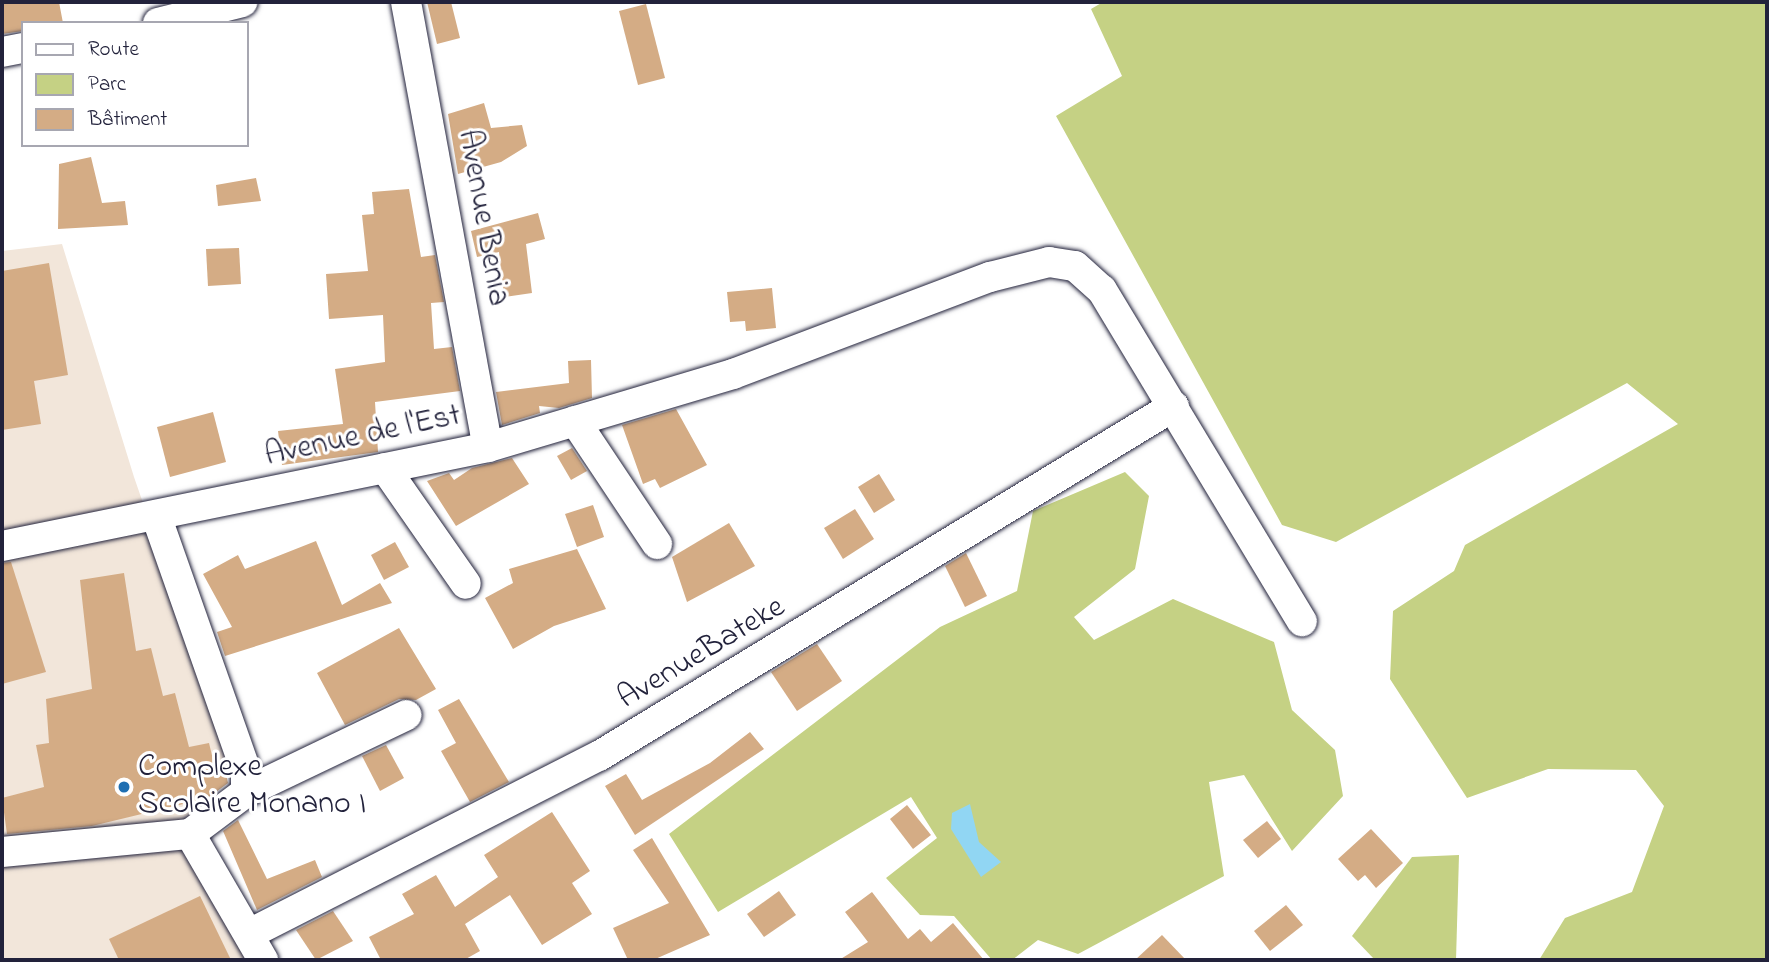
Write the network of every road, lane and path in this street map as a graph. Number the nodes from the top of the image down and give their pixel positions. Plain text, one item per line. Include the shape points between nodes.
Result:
1 (242, 2) edge
2 (406, 2) edge
3 (166, 21) edge
4 (21, 48) edge
5 (2, 52) edge
6 (1174, 406) junction
7 (575, 421) junction
8 (488, 447) junction
9 (385, 468) junction
10 (156, 514) junction
11 (657, 544) dead end
12 (2, 546) edge
13 (466, 584) dead end
14 (1302, 621) dead end
15 (407, 715) dead end
16 (246, 792) junction
17 (190, 834) junction
18 (2, 852) edge
19 (251, 933) junction
20 (263, 960) edge

1 - 3 street
2 - 8 street, Avenue Benia
4 - 5 street
6 - 7 street, Avenue de l'Est via 1102,290 1074,266 1049,262 990,277 733,374
6 - 14 street, Avenue de l'Est
6 - 19 street, AvenueBateke via 598,756
7 - 8 street, Avenue de l'Est
7 - 11 street
8 - 9 street, Avenue de l'Est
9 - 10 street, Avenue de l'Est
9 - 13 street
10 - 12 street, Avenue de l'Est
10 - 16 street via 246,771
15 - 16 street
16 - 17 street
17 - 18 street
17 - 19 street
19 - 20 street

